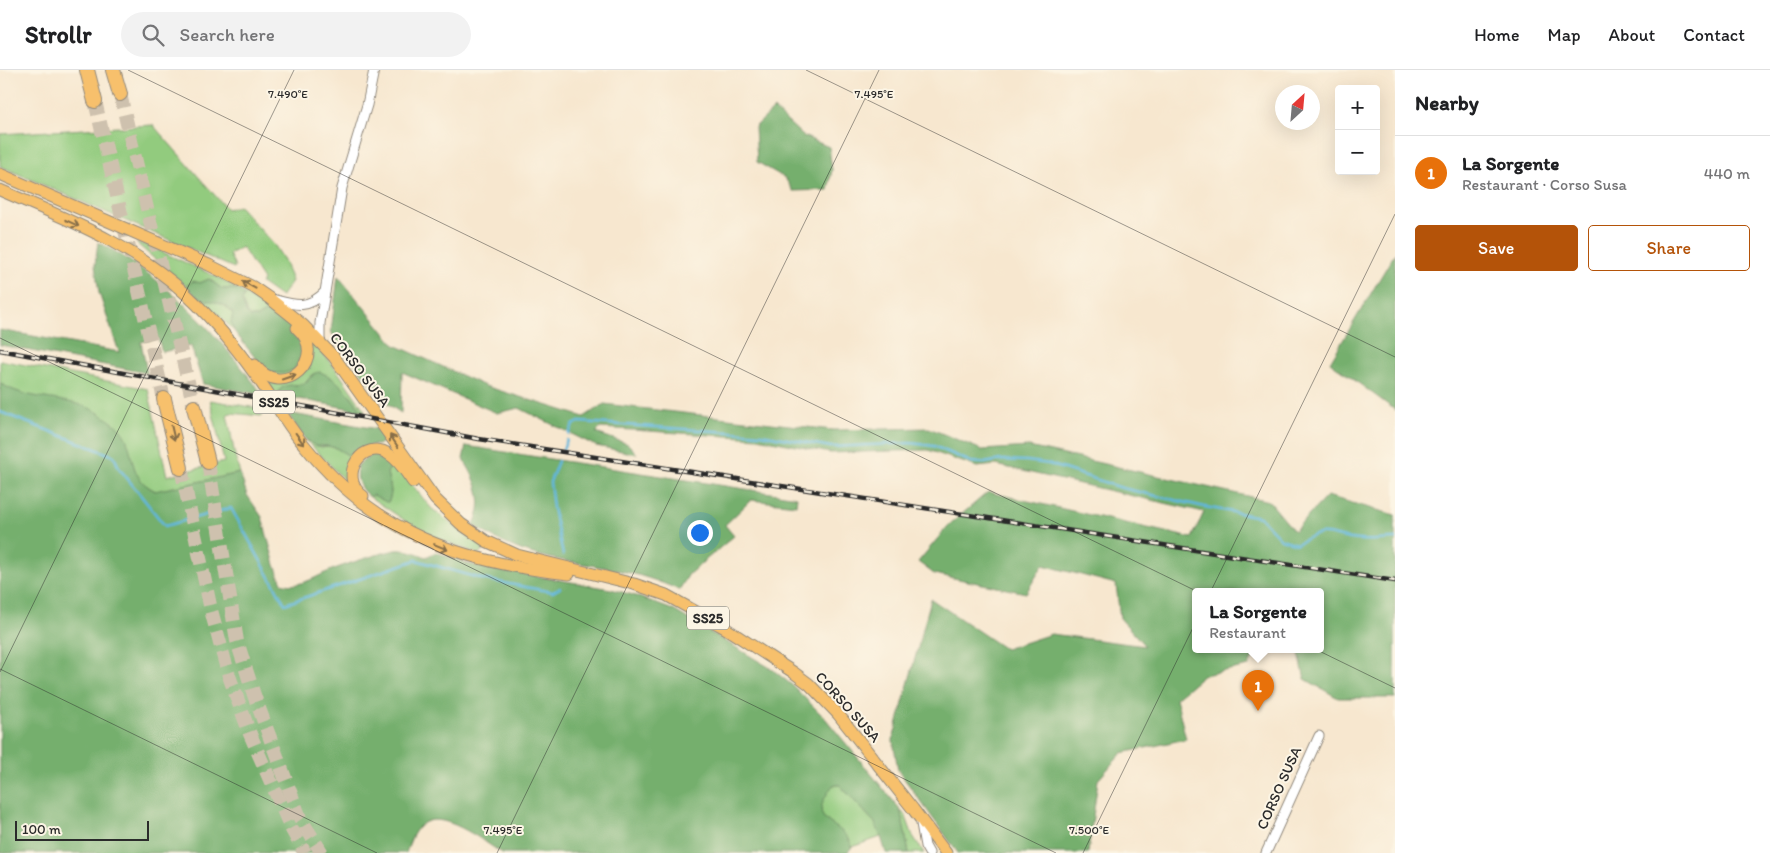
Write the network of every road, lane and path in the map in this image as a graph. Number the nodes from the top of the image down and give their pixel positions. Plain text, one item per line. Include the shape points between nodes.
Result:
1 (87, 70) edge
2 (113, 70) edge
3 (374, 70) edge
4 (120, 94) tunnel mouth
5 (95, 101) tunnel mouth
6 (0, 174) edge
7 (0, 190) edge
8 (325, 292) junction
9 (269, 298) junction
10 (213, 321) junction
11 (320, 341) junction
12 (164, 398) tunnel mouth
13 (194, 407) tunnel mouth
14 (208, 462) tunnel mouth
15 (181, 468) tunnel mouth
16 (447, 512) junction
17 (409, 532) junction
18 (615, 579) junction
19 (1319, 736) dead end
20 (920, 818) junction
21 (929, 853) edge
22 (946, 853) edge
23 (1266, 853) edge

1 - 5 highway
2 - 4 highway
3 - 8 street via 341,195
9 -> 6 main road, CORSO SUSA / SS25 via 209,265
7 -> 10 main road, CORSO SUSA / SS25 via 131,252 169,279
8 - 9 street via 316,301 302,304
8 - 11 street
10 -> 9 main road via 232,334 259,370 276,380 292,377 306,362 308,344 299,330 277,312
9 - 11 main road, CORSO SUSA / SS25
10 -> 17 main road, CORSO SUSA / SS25 via 319,463 356,497
16 -> 11 main road, CORSO SUSA / SS25 via 422,483 347,373
12 -> 15 highway
13 - 14 highway
16 - 17 main road via 425,498 392,456 379,450 363,454 352,471 355,488 397,518
16 - 18 main road, CORSO SUSA / SS25 via 473,533 503,550
17 -> 18 main road, CORSO SUSA / SS25 via 450,551 487,561 537,571
18 - 20 main road, CORSO SUSA / SS25 via 651,589 681,603 775,658 809,684 838,714
19 - 23 street, CORSO SUSA
20 - 21 street via 924,846
20 - 22 main road, CORSO SUSA / SS25

